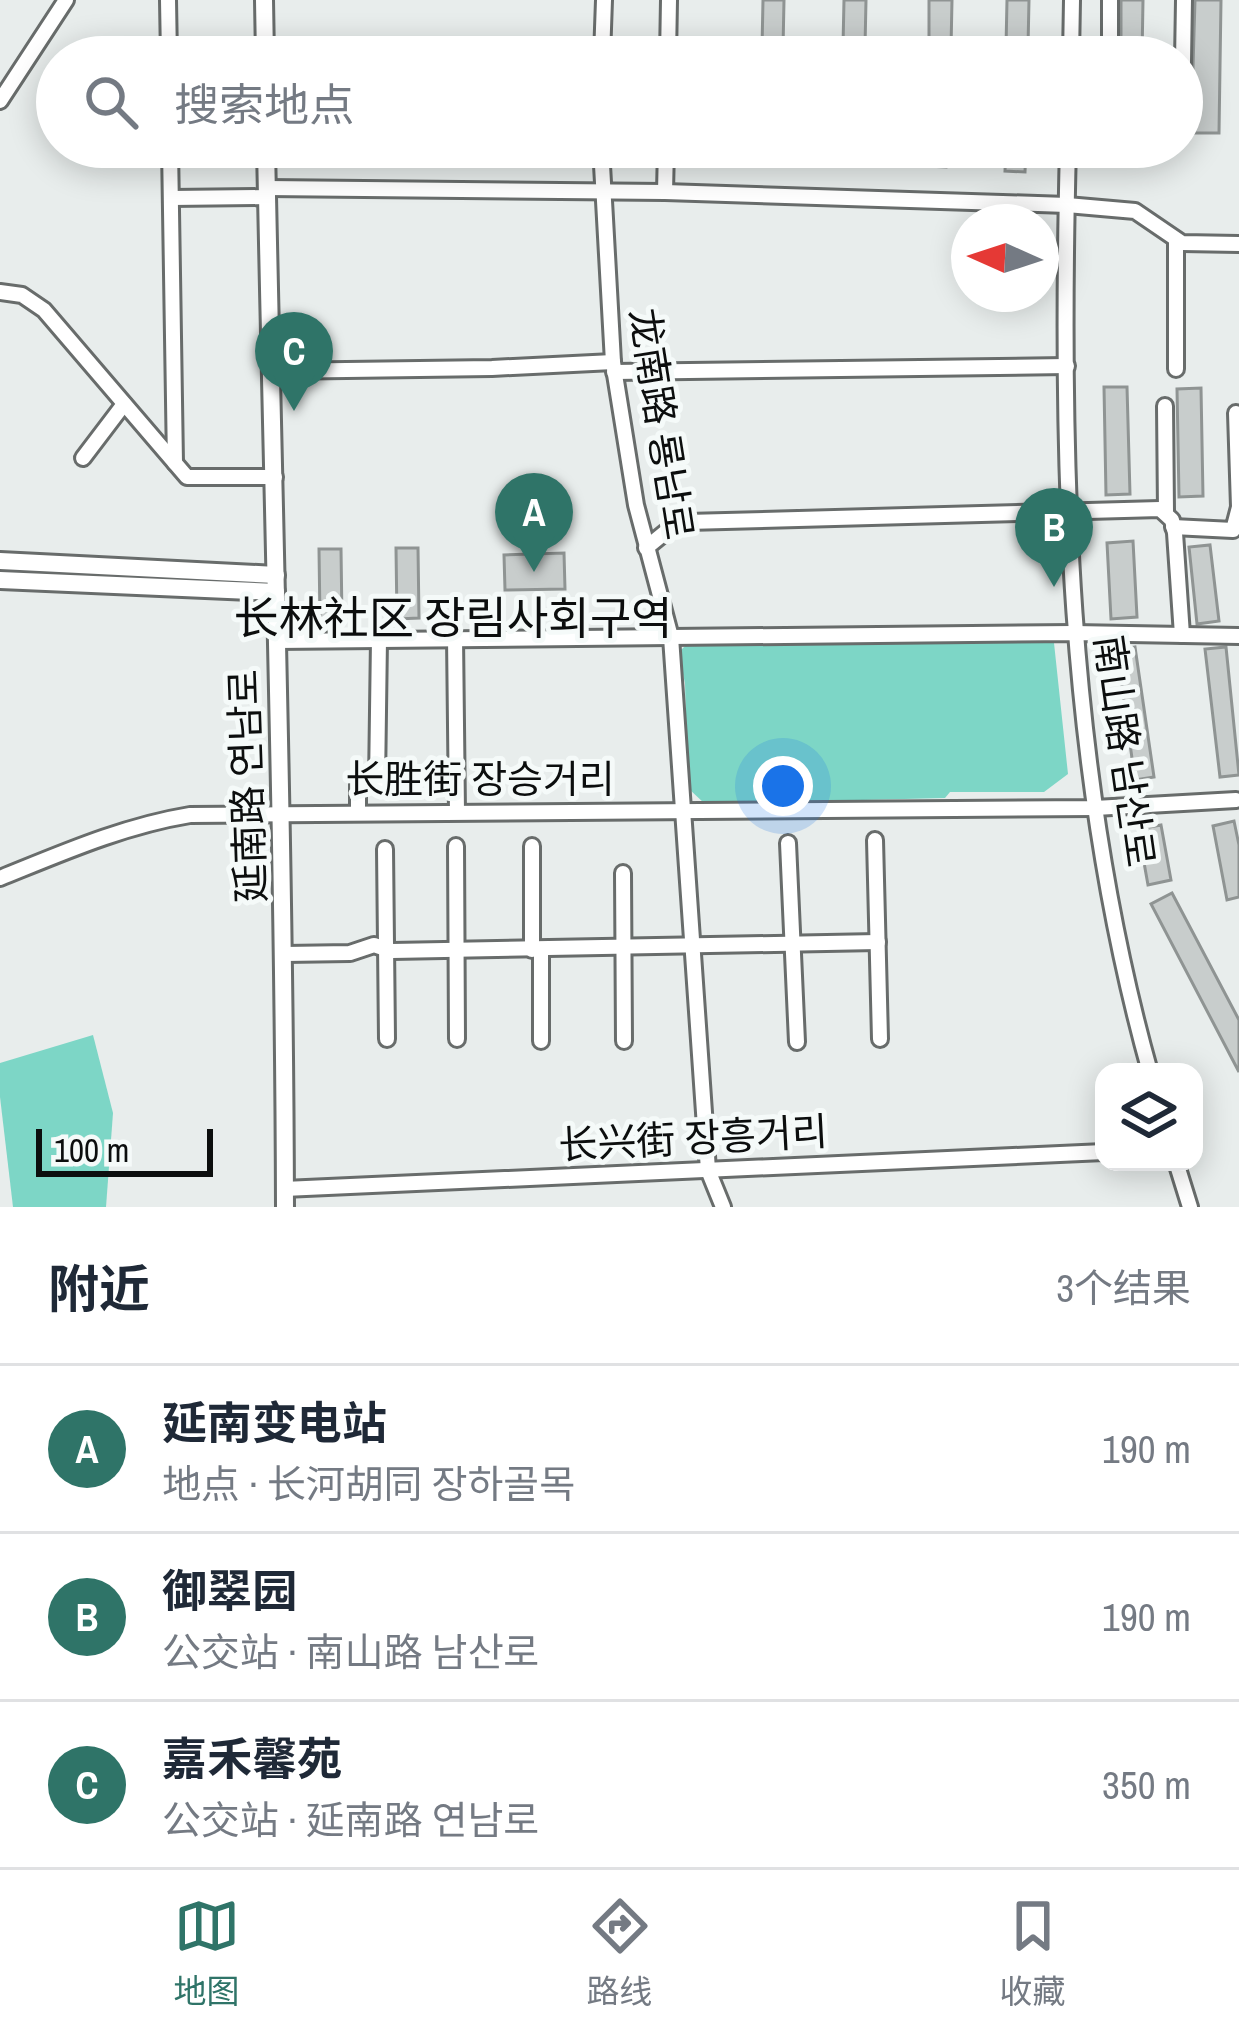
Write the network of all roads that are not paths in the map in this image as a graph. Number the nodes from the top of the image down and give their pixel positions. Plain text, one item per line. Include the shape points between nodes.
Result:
1 (66, 0) edge
2 (168, 0) edge
3 (264, 0) edge
4 (604, 0) edge
5 (669, 0) edge
6 (1072, 0) edge
7 (1110, 0) edge
8 (1184, 0) edge
9 (42, 36) edge
10 (169, 36) edge
11 (265, 36) edge
12 (603, 36) edge
13 (668, 36) edge
14 (1071, 36) edge
15 (1110, 36) edge
16 (1183, 36) edge
17 (36, 46) edge
18 (0, 101) edge
19 (170, 168) edge
20 (267, 168) edge
21 (602, 168) edge
22 (666, 168) edge
23 (1068, 168) edge
24 (665, 192) junction
25 (268, 193) junction
26 (604, 193) junction
27 (171, 198) junction
28 (1067, 205) junction
29 (1176, 240) junction
30 (1239, 244) edge
31 (0, 292) edge
32 (1067, 366) junction
33 (614, 367) junction
34 (1176, 370) dead end
35 (274, 371) junction
36 (124, 404) junction
37 (1165, 406) dead end
38 (1236, 413) dead end
39 (83, 458) dead end
40 (176, 464) junction
41 (275, 477) junction
42 (1069, 511) junction
43 (1166, 512) junction
44 (1174, 527) junction
45 (646, 548) junction
46 (0, 561) edge
47 (0, 580) edge
48 (276, 583) junction
49 (1074, 633) junction
50 (1181, 635) junction
51 (1239, 636) edge
52 (455, 637) junction
53 (671, 637) junction
54 (379, 639) junction
55 (276, 641) junction
56 (1236, 800) dead end
57 (1095, 808) junction
58 (278, 812) junction
59 (358, 812) junction
60 (457, 812) junction
61 (682, 812) junction
62 (875, 840) dead end
63 (788, 843) dead end
64 (456, 846) dead end
65 (532, 846) dead end
66 (385, 849) dead end
67 (623, 873) dead end
68 (0, 878) edge
69 (878, 942) junction
70 (694, 943) junction
71 (793, 945) junction
72 (624, 949) junction
73 (386, 950) junction
74 (537, 950) junction
75 (456, 951) junction
76 (285, 954) junction
77 (387, 1039) dead end
78 (457, 1039) dead end
79 (880, 1039) dead end
80 (541, 1040) dead end
81 (624, 1041) dead end
82 (797, 1042) dead end
83 (1148, 1063) edge
84 (1095, 1152) edge
85 (708, 1170) junction
86 (1179, 1171) edge
87 (284, 1198) edge
88 (723, 1207) edge
89 (1190, 1207) edge

1 - 9 street
2 - 10 street
3 - 11 main road
4 - 12 street
5 - 13 street
6 - 14 street
7 - 15 street
8 - 16 street
17 - 18 street
19 - 27 street
20 - 25 main road, 延南路 연남로
21 - 26 street, 龙南路 룡남로
22 - 24 street
23 - 28 street, 南山路 남산로
24 - 26 street
24 - 28 street
25 - 26 street
25 - 27 street
25 - 35 main road, 延南路 연남로
26 - 33 street, 龙南路 룡남로
27 - 40 street
28 - 29 street via 1136,211
28 - 32 street, 南山路 남산로
29 - 30 street
29 - 34 street
31 - 36 street via 44,310
32 - 33 street
32 - 42 street, 南山路 남산로
33 - 35 street
33 - 45 street, 龙南路 룡남로
35 - 41 main road, 延南路 연남로
36 - 39 street
36 - 40 street
37 - 43 street
38 - 44 street via 1233,530
40 - 41 street via 193,478
41 - 48 main road, 延南路 연남로
42 - 43 street
42 - 45 street via 687,522
42 - 49 street, 南山路 남산로
43 - 44 street
44 - 50 street
45 - 53 street, 龙南路 룡남로
46 - 48 main road
47 - 48 main road
48 - 55 main road, 延南路 연남로
49 - 50 street
49 - 53 street
49 - 57 street, 南山路 남산로
50 - 51 street
52 - 53 street
52 - 54 street
52 - 60 street
53 - 61 street, 龙南路 룡남로
54 - 55 street
54 - 59 street via 377,784 358,784
55 - 58 main road, 延南路 연남로
56 - 57 street, 长胜街 장승거리
57 - 61 street, 长胜街 장승거리
57 - 83 street, 南山路 남산로
58 - 59 street, 长胜街 장승거리
58 - 68 street, 长胜街 장승거리 via 154,821
58 - 76 main road, 延南路 연남로
59 - 60 street, 长胜街 장승거리
60 - 61 street, 长胜街 장승거리
61 - 70 street, 龙南路 룡남로
62 - 69 street
63 - 71 street
64 - 75 street
65 - 74 street
66 - 73 street
67 - 72 street
69 - 71 street
69 - 79 street
70 - 71 street
70 - 72 street
70 - 85 street, 龙南路 룡남로
71 - 82 street
72 - 74 street
72 - 81 street
73 - 75 street
73 - 76 street
73 - 77 street
74 - 75 street
74 - 80 street
75 - 78 street
76 - 87 main road, 延南路 연남로
84 - 85 street, 长兴街 장흥거리
85 - 87 street, 长兴街 장흥거리
85 - 88 street, 龙南路 룡남로
86 - 89 street

